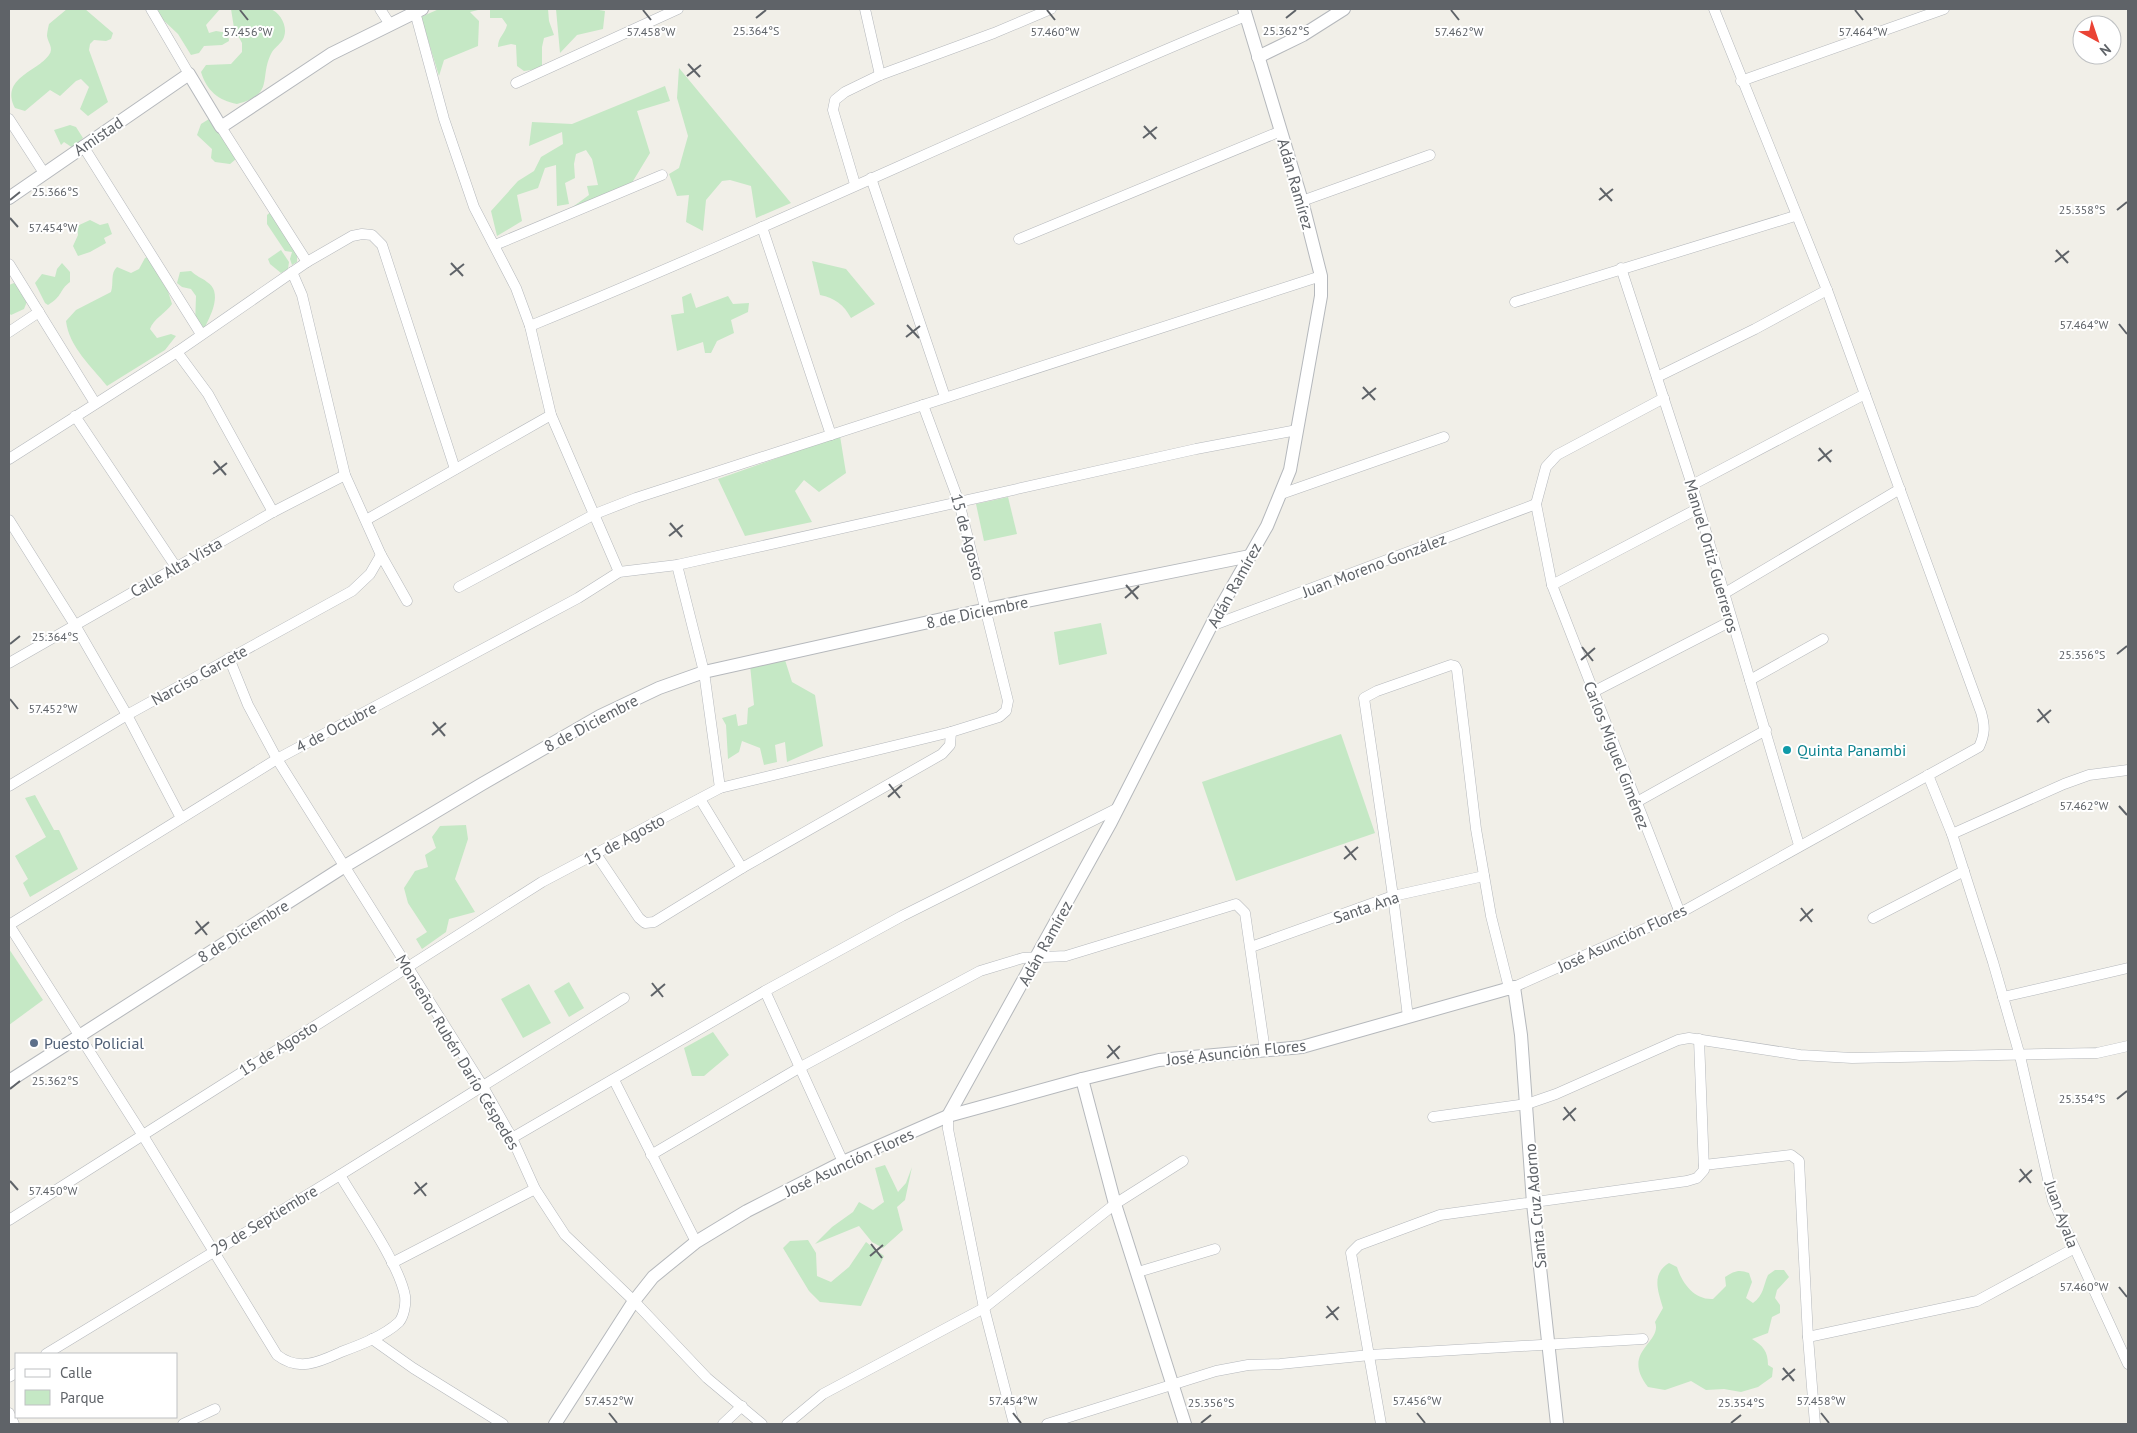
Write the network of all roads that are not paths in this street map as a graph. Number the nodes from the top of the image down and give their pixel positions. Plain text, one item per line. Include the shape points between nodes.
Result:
1 (151, 9) edge
2 (380, 9) edge
3 (678, 9) edge
4 (865, 9) edge
5 (1051, 9) edge
6 (1344, 9) edge
7 (1714, 9) edge
8 (1944, 9) edge
9 (418, 10) edge
10 (665, 11) edge
11 (1245, 12) edge
12 (389, 23) junction
13 (1258, 57) junction
14 (189, 74) junction
15 (880, 75) junction
16 (1741, 81) junction
17 (516, 83) dead end
18 (9, 119) edge
19 (221, 127) junction
20 (1281, 131) junction
21 (83, 146) junction
22 (1430, 155) dead end
23 (44, 173) junction
24 (662, 176) dead end
25 (871, 178) junction
26 (855, 184) junction
27 (9, 198) edge
28 (1302, 202) junction
29 (1795, 216) junction
30 (762, 227) junction
31 (1019, 239) dead end
32 (495, 245) junction
33 (307, 262) junction
34 (9, 264) edge
35 (1621, 268) junction
36 (292, 272) junction
37 (1321, 276) junction
38 (1827, 290) junction
39 (1515, 302) dead end
40 (40, 312) junction
41 (530, 326) junction
42 (9, 332) edge
43 (201, 334) junction
44 (177, 352) junction
45 (1657, 377) junction
46 (1865, 394) junction
47 (946, 397) junction
48 (1664, 398) junction
49 (95, 403) junction
50 (923, 405) junction
51 (75, 416) junction
52 (551, 416) junction
53 (1297, 430) junction
54 (831, 435) junction
55 (1444, 437) dead end
56 (9, 459) edge
57 (455, 469) junction
58 (345, 475) junction
59 (1692, 485) junction
60 (1900, 489) junction
61 (1281, 494) junction
62 (959, 502) junction
63 (1536, 504) junction
64 (1697, 509) junction
65 (273, 512) junction
66 (596, 514) junction
67 (9, 520) edge
68 (366, 520) junction
69 (381, 555) junction
70 (1250, 556) junction
71 (677, 565) junction
72 (176, 567) junction
73 (619, 572) junction
74 (1552, 585) junction
75 (459, 587) dead end
76 (1725, 593) junction
77 (407, 601) dead end
78 (987, 609) junction
79 (1731, 622) junction
80 (75, 625) junction
81 (1211, 626) junction
82 (1823, 639) dead end
83 (229, 658) junction
84 (9, 663) edge
85 (704, 672) junction
86 (1750, 680) junction
87 (1593, 692) junction
88 (127, 715) junction
89 (1766, 730) junction
90 (951, 732) junction
91 (277, 759) junction
92 (2128, 770) edge
93 (1928, 775) junction
94 (9, 786) edge
95 (720, 788) junction
96 (700, 799) junction
97 (1635, 803) junction
98 (1118, 808) junction
99 (181, 818) junction
100 (1952, 834) junction
101 (1800, 845) junction
102 (596, 854) junction
103 (346, 866) junction
104 (742, 868) junction
105 (1964, 871) junction
106 (1484, 876) junction
107 (1393, 896) junction
108 (1680, 913) junction
109 (1873, 918) dead end
110 (9, 925) edge
111 (1251, 947) junction
112 (1038, 956) junction
113 (408, 966) junction
114 (2128, 968) edge
115 (1512, 988) junction
116 (765, 991) junction
117 (2003, 997) junction
118 (624, 998) dead end
119 (1408, 1017) junction
120 (79, 1036) junction
121 (1699, 1039) junction
122 (2128, 1046) edge
123 (1265, 1051) junction
124 (2020, 1056) junction
125 (800, 1068) junction
126 (1082, 1079) junction
127 (614, 1080) junction
128 (9, 1081) edge
129 (482, 1085) junction
130 (1527, 1104) junction
131 (948, 1116) junction
132 (1433, 1116) dead end
133 (142, 1134) junction
134 (512, 1138) junction
135 (651, 1155) junction
136 (1183, 1161) dead end
137 (843, 1162) junction
138 (1704, 1165) junction
139 (340, 1175) junction
140 (535, 1189) junction
141 (1533, 1203) junction
142 (1115, 1204) junction
143 (9, 1220) edge
144 (696, 1242) junction
145 (1215, 1249) dead end
146 (2074, 1249) junction
147 (212, 1251) junction
148 (392, 1263) junction
149 (1138, 1272) junction
150 (634, 1301) junction
151 (984, 1308) junction
152 (1808, 1336) junction
153 (372, 1339) junction
154 (1643, 1340) dead end
155 (1548, 1344) junction
156 (2125, 1350) edge
157 (48, 1353) edge
158 (1370, 1355) junction
159 (2128, 1364) edge
160 (1174, 1386) junction
161 (742, 1406) junction
162 (215, 1409) dead end
163 (9, 1413) edge
164 (14, 1424) edge
165 (183, 1424) edge
166 (503, 1424) edge
167 (555, 1424) edge
168 (723, 1424) edge
169 (762, 1424) edge
170 (787, 1424) edge
171 (1014, 1424) edge
172 (1047, 1424) edge
173 (1185, 1424) edge
174 (1381, 1424) edge
175 (1557, 1424) edge
176 (1815, 1424) edge

1 - 14 street
2 - 12 street
3 - 10 street
4 - 15 street
5 - 15 street
6 - 13 street via 1303,35
7 - 16 street
8 - 16 street
9 - 12 street
9 - 32 street via 447,128 474,207
10 - 17 street
11 - 13 street, Adán Ramírez
11 - 25 street
12 - 19 street via 331,54
13 - 20 street, Adán Ramírez
14 - 19 street
14 - 21 street, Amistad
15 - 26 street via 845,92 836,100 832,110
16 - 29 street
18 - 23 street
19 - 33 street
20 - 28 street, Adán Ramírez
20 - 31 street
21 - 23 street, Amistad
21 - 43 street
22 - 28 street
23 - 27 street, Amistad
24 - 32 street
25 - 26 street
25 - 47 street
26 - 30 street
28 - 37 street, Adán Ramírez
29 - 35 street
29 - 38 street
30 - 41 street
30 - 54 street
32 - 41 street
33 - 36 street
33 - 57 street via 352,236 372,235 378,239
34 - 40 street
35 - 39 street
35 - 45 street, Manuel Ortiz Guerreros
36 - 43 street
36 - 58 street via 302,295
37 - 47 street
37 - 53 street, Adán Ramírez via 1321,296
38 - 45 street
38 - 46 street
40 - 42 street
40 - 49 street
41 - 52 street
43 - 44 street
44 - 49 street
44 - 65 street via 208,394
45 - 48 street, Manuel Ortiz Guerreros
46 - 59 street
46 - 60 street
47 - 50 street
48 - 59 street, Manuel Ortiz Guerreros
48 - 63 street, Carlos Miguel Giménez via 1556,454 1546,466
49 - 51 street
50 - 54 street
50 - 62 street, 15 de Agosto
51 - 56 street
51 - 72 street
52 - 57 street
52 - 66 street
53 - 61 street, Adán Ramírez via 1290,470
53 - 62 street, 4 de Octubre
54 - 66 street
55 - 61 street
57 - 68 street
58 - 65 street, Calle Alta Vista
58 - 68 street
59 - 64 street, Manuel Ortiz Guerreros
60 - 76 street
60 - 93 street, José Asunción Flores via 1985,725 1979,747
61 - 70 street, Adán Ramírez
62 - 71 street, 4 de Octubre
62 - 78 street, 15 de Agosto
63 - 74 street, Carlos Miguel Giménez
63 - 81 street, Juan Moreno González
64 - 74 street
64 - 76 street, Manuel Ortiz Guerreros
65 - 72 street, Calle Alta Vista
66 - 73 street
66 - 75 street
67 - 80 street
68 - 69 street
69 - 77 street
69 - 83 street, Narciso Garcete via 370,574 352,591
70 - 78 street, 8 de Diciembre
70 - 81 street, Adán Ramírez
71 - 73 street, 4 de Octubre
71 - 85 street
72 - 80 street, Calle Alta Vista
73 - 91 street, 4 de Octubre via 578,598
74 - 87 street, Carlos Miguel Giménez
76 - 79 street, Manuel Ortiz Guerreros
78 - 85 street, 8 de Diciembre
78 - 90 street, 15 de Agosto via 1008,701 1006,711 999,718
79 - 86 street, Manuel Ortiz Guerreros
79 - 87 street
80 - 84 street, Calle Alta Vista
80 - 88 street
81 - 98 street, Adán Ramírez
82 - 86 street
83 - 88 street, Narciso Garcete
83 - 91 street, Monseñor Rubén Darío Céspedes via 248,705
85 - 95 street
85 - 103 street, 8 de Diciembre via 659,688 600,716
86 - 89 street, Manuel Ortiz Guerreros
87 - 97 street, Carlos Miguel Giménez
88 - 94 street, Narciso Garcete
88 - 99 street
89 - 97 street
89 - 101 street, Manuel Ortiz Guerreros
90 - 95 street, 15 de Agosto
90 - 104 street via 950,745 942,754
91 - 99 street, 4 de Octubre
91 - 103 street, Monseñor Rubén Darío Céspedes
92 - 100 street via 2064,784
93 - 100 street, Juan Ayala
93 - 101 street, José Asunción Flores
95 - 96 street, 15 de Agosto
96 - 102 street, 15 de Agosto
96 - 104 street
97 - 108 street, Carlos Miguel Giménez
98 - 112 street, Adán Ramírez
98 - 116 street via 902,916
99 - 110 street, 4 de Octubre
100 - 105 street, Juan Ayala
101 - 108 street, José Asunción Flores
102 - 104 street via 638,918 645,923 654,922
102 - 113 street, 15 de Agosto via 542,882
103 - 113 street, Monseñor Rubén Darío Céspedes
103 - 120 street, 8 de Diciembre
105 - 109 street
105 - 117 street, Juan Ayala
106 - 107 street, Santa Ana
106 - 107 street via 1457,670 1451,666 1364,698
106 - 115 street via 1491,916
107 - 111 street, Santa Ana
107 - 119 street
108 - 115 street, José Asunción Flores
110 - 120 street
111 - 112 street via 1245,913 1236,904 1066,956
111 - 123 street
112 - 125 street via 980,972
112 - 131 street, Adán Ramírez
113 - 129 street, Monseñor Rubén Darío Céspedes
113 - 133 street, 15 de Agosto
114 - 117 street
115 - 119 street, José Asunción Flores
115 - 130 street, Santa Cruz Adorno
116 - 125 street
116 - 127 street
117 - 124 street, Juan Ayala
118 - 129 street, 29 de Septiembre
119 - 123 street, José Asunción Flores via 1302,1047
120 - 128 street, 8 de Diciembre
120 - 133 street
121 - 124 street via 1800,1055
121 - 130 street via 1678,1040
121 - 138 street
122 - 124 street via 2097,1053
123 - 126 street, José Asunción Flores via 1159,1060
124 - 146 street, Juan Ayala via 2053,1201
125 - 135 street
125 - 137 street
126 - 131 street, José Asunción Flores
126 - 142 street
127 - 134 street
127 - 135 street
129 - 134 street, Monseñor Rubén Darío Céspedes
129 - 139 street, 29 de Septiembre
130 - 132 street
130 - 141 street, Santa Cruz Adorno
131 - 137 street, José Asunción Flores
131 - 151 street
133 - 143 street, 15 de Agosto
133 - 147 street
134 - 140 street, Monseñor Rubén Darío Céspedes
135 - 144 street
136 - 142 street
137 - 144 street, José Asunción Flores via 747,1211
138 - 141 street via 1697,1178 1687,1181
138 - 152 street via 1791,1156 1799,1161
139 - 147 street, 29 de Septiembre
139 - 148 street
140 - 148 street
140 - 150 street, Monseñor Rubén Darío Céspedes via 570,1241
141 - 155 street, Santa Cruz Adorno
141 - 158 street via 1440,1215 1354,1248 1351,1254
142 - 149 street
142 - 151 street
144 - 150 street, José Asunción Flores via 653,1277
145 - 149 street
146 - 152 street via 1977,1301
146 - 156 street, Juan Ayala
147 - 153 street via 277,1355 285,1361 305,1366
147 - 157 street, 29 de Septiembre
148 - 153 street via 402,1286 404,1312 399,1321
149 - 160 street
150 - 161 street, Monseñor Rubén Darío Céspedes via 707,1378
150 - 167 street, José Asunción Flores
151 - 170 street via 823,1394
151 - 171 street
152 - 176 street
153 - 166 street
154 - 155 street
155 - 158 street
155 - 175 street, Santa Cruz Adorno
156 - 159 street, Juan Ayala
158 - 160 street via 1248,1365 1216,1371
158 - 174 street
160 - 172 street
160 - 173 street
161 - 168 street
161 - 169 street, Monseñor Rubén Darío Céspedes
162 - 165 street
163 - 164 street

